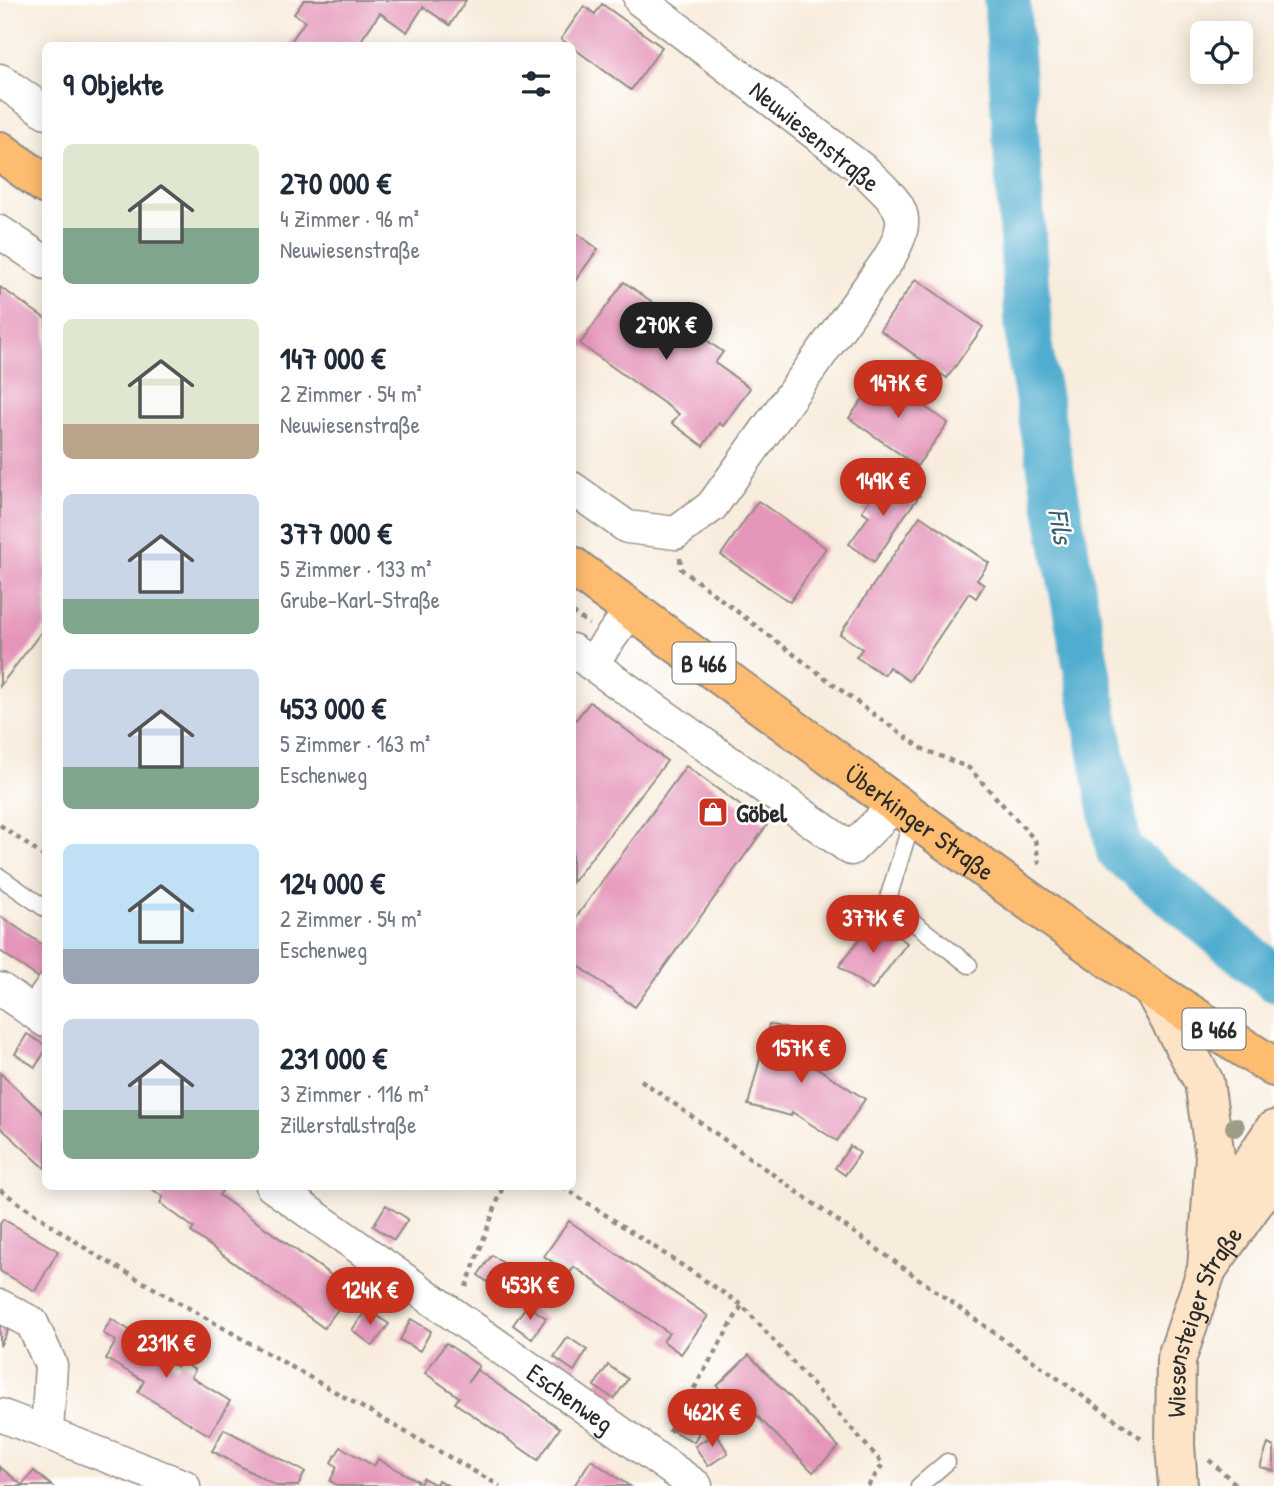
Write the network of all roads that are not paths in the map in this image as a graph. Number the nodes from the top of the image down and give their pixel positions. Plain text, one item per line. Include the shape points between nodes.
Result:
1 (640, 0) edge
2 (0, 80) edge
3 (42, 109) edge
4 (0, 151) edge
5 (42, 182) edge
6 (0, 232) edge
7 (42, 260) edge
8 (576, 491) edge
9 (576, 569) edge
10 (631, 610) junction
11 (582, 657) edge
12 (905, 811) junction
13 (0, 877) edge
14 (42, 906) edge
15 (969, 965) dead end
16 (0, 989) edge
17 (1154, 991) junction
18 (42, 997) edge
19 (37, 1015) edge
20 (1274, 1067) edge
21 (1274, 1130) edge
22 (1274, 1174) edge
23 (278, 1190) edge
24 (1274, 1205) edge
25 (1224, 1226) junction
26 (0, 1306) edge
27 (0, 1415) edge
28 (47, 1432) junction
29 (947, 1462) dead end
30 (184, 1486) edge
31 (696, 1486) edge
32 (919, 1486) edge
33 (1178, 1486) edge

1 - 8 street, Neuwiesenstraße via 866,172 900,206 903,231 888,260 712,506 676,533 627,527
2 - 3 street
4 - 5 main road
6 - 7 street
9 - 10 main road, Überkinger Straße / B 466
10 - 11 street
10 - 12 main road, Überkinger Straße / B 466
11 - 12 street via 851,849
12 - 15 lane via 887,902
12 - 17 main road, Überkinger Straße / B 466
13 - 14 lane
16 - 19 street
17 - 20 main road, Überkinger Straße / B 466
17 - 25 main road via 1204,1082
18 - 19 lane
21 - 25 main road, Wiesensteiger Straße
22 - 25 main road, Wiesensteiger Straße
23 - 31 street, Eschenweg
24 - 25 main road
25 - 33 main road, Wiesensteiger Straße via 1177,1360
26 - 28 street via 32,1323 51,1366
27 - 28 street
28 - 30 street
29 - 32 lane

